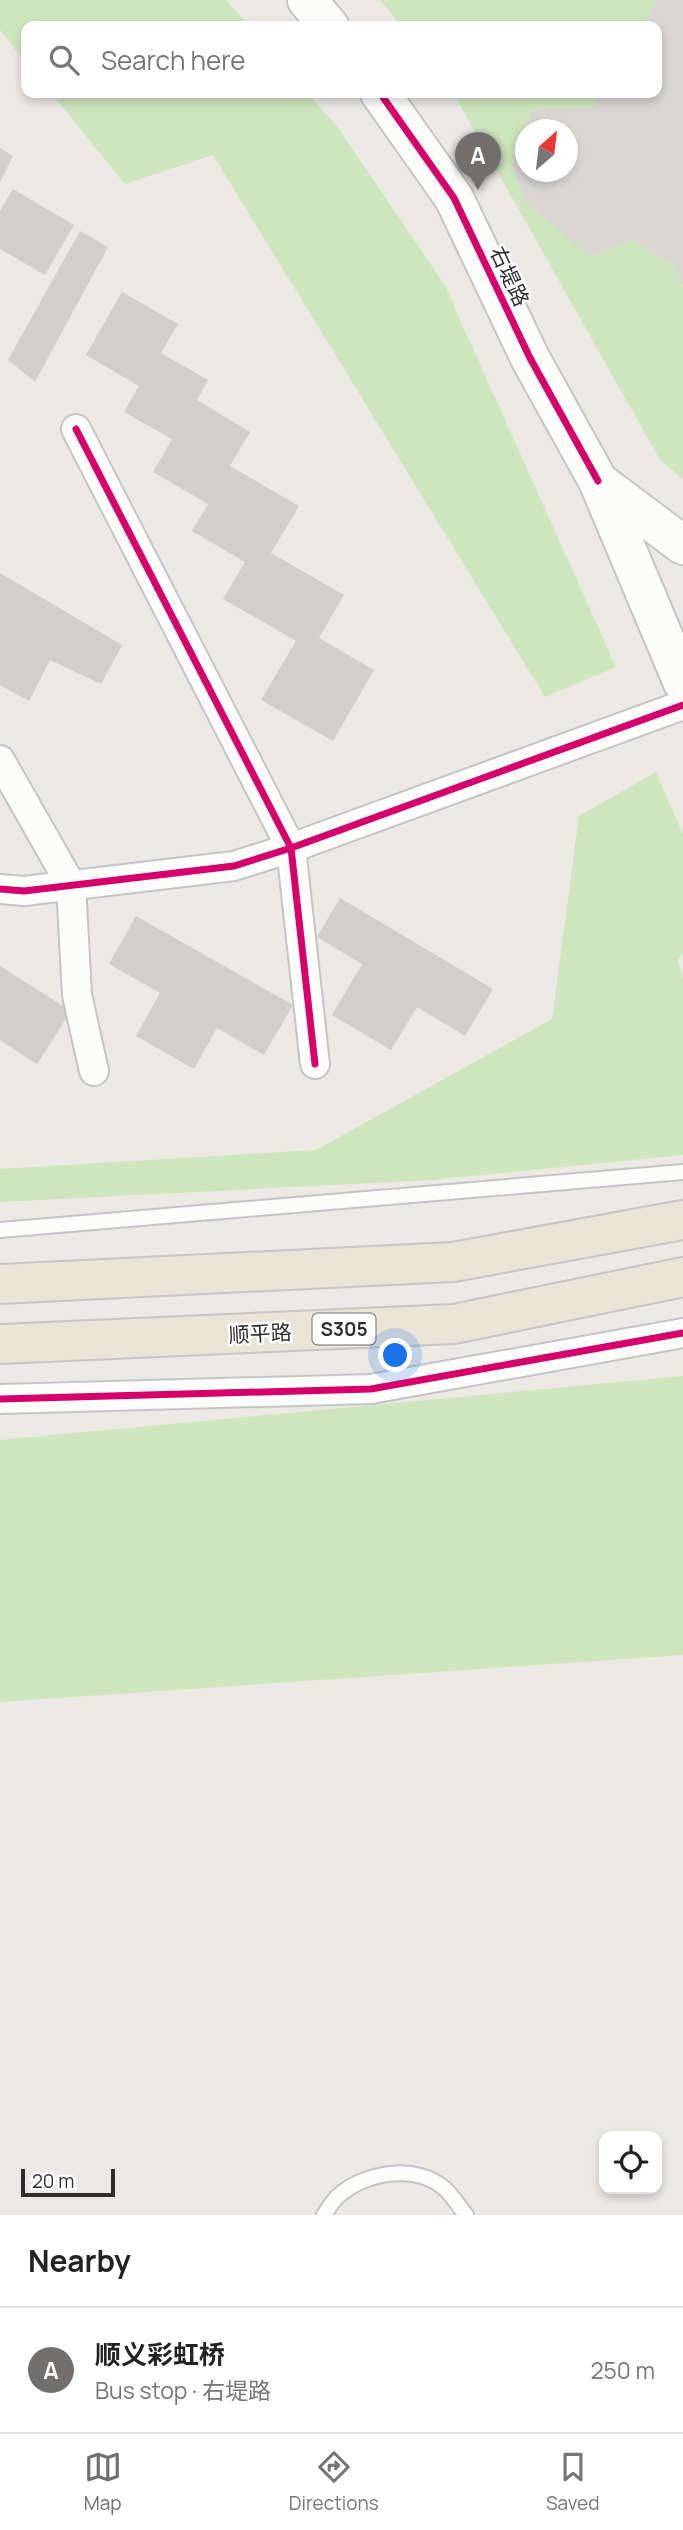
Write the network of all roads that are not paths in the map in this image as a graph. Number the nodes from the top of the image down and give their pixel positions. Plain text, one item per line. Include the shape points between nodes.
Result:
1 (307, 0) edge
2 (325, 21) edge
3 (384, 98) edge
4 (76, 429) dead end
5 (598, 481) junction
6 (683, 545) edge
7 (683, 683) edge
8 (683, 705) edge
9 (0, 760) edge
10 (291, 848) junction
11 (71, 885) junction
12 (0, 889) edge
13 (315, 1064) dead end
14 (94, 1071) dead end
15 (683, 1172) edge
16 (683, 1220) edge
17 (0, 1230) edge
18 (683, 1277) edge
19 (0, 1284) edge
20 (683, 1333) edge
21 (0, 1344) edge
22 (0, 1399) edge
23 (324, 2215) edge
24 (466, 2215) edge

1 - 2 main road
3 - 5 main road, 右堤路 via 454,198 530,358
4 - 10 street
5 - 6 main road
5 - 7 main road, 右堤路
8 - 10 street
9 - 11 street
10 - 11 street via 234,866
10 - 13 street
11 - 12 street
11 - 14 street via 77,995
15 - 17 lane
16 - 19 main road via 453,1262
18 - 21 main road, 顺平路 / S305 via 454,1324
20 - 22 street via 371,1388
23 - 24 lane via 337,2197 359,2182 390,2173 417,2174 444,2188

